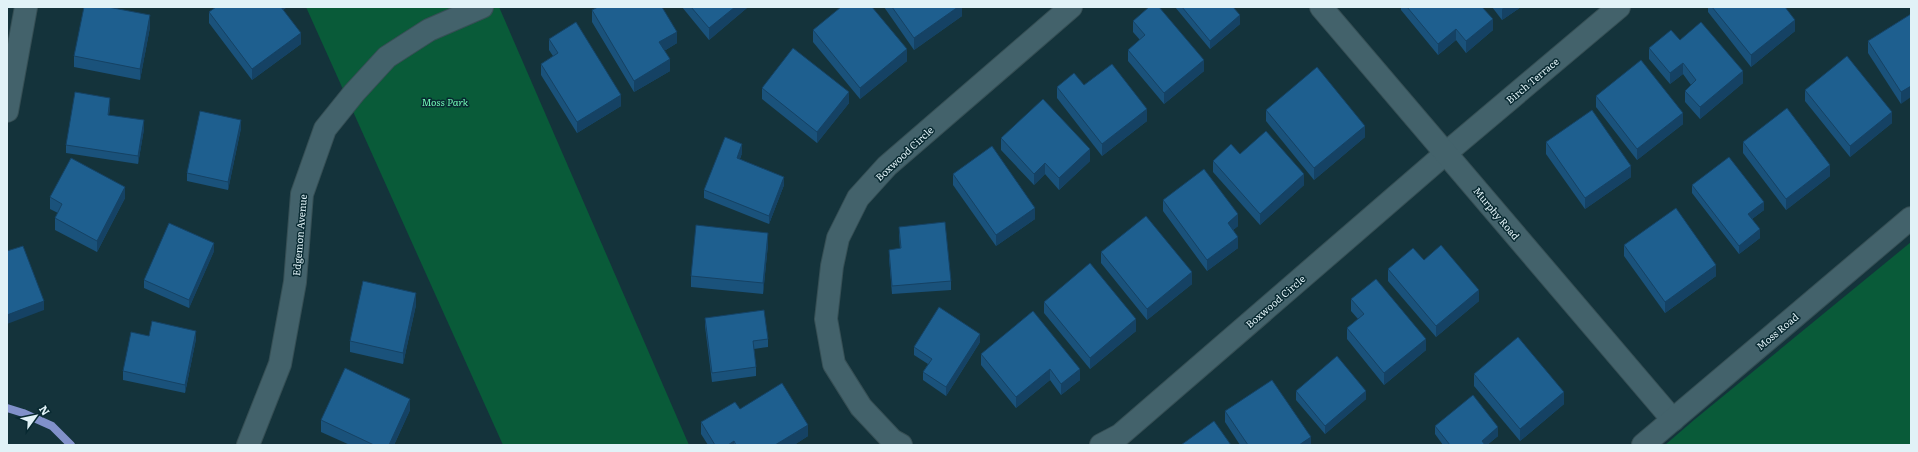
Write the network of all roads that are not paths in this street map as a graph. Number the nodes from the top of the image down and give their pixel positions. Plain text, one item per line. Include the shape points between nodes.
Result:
1 (26, 7) edge
2 (482, 7) edge
3 (1071, 7) edge
4 (1321, 7) edge
5 (1618, 7) edge
6 (7, 111) edge
7 (1446, 153) junction
8 (1911, 218) edge
9 (1673, 420) junction
10 (248, 445) edge
11 (901, 445) edge
12 (1101, 445) edge
13 (1643, 445) edge

1 - 6 street
2 - 10 street, Edgemon Avenue via 429,30 387,57 325,129 302,194 295,282 280,364
3 - 11 street, Boxwood Circle via 887,166 858,198 838,238 826,319 834,364 861,407 892,440
4 - 7 street, Murphy Road
5 - 7 street, Birch Terrace
7 - 9 street, Murphy Road
7 - 12 street, Boxwood Circle via 1120,435
8 - 9 street, Moss Road
9 - 13 street, Moss Road

